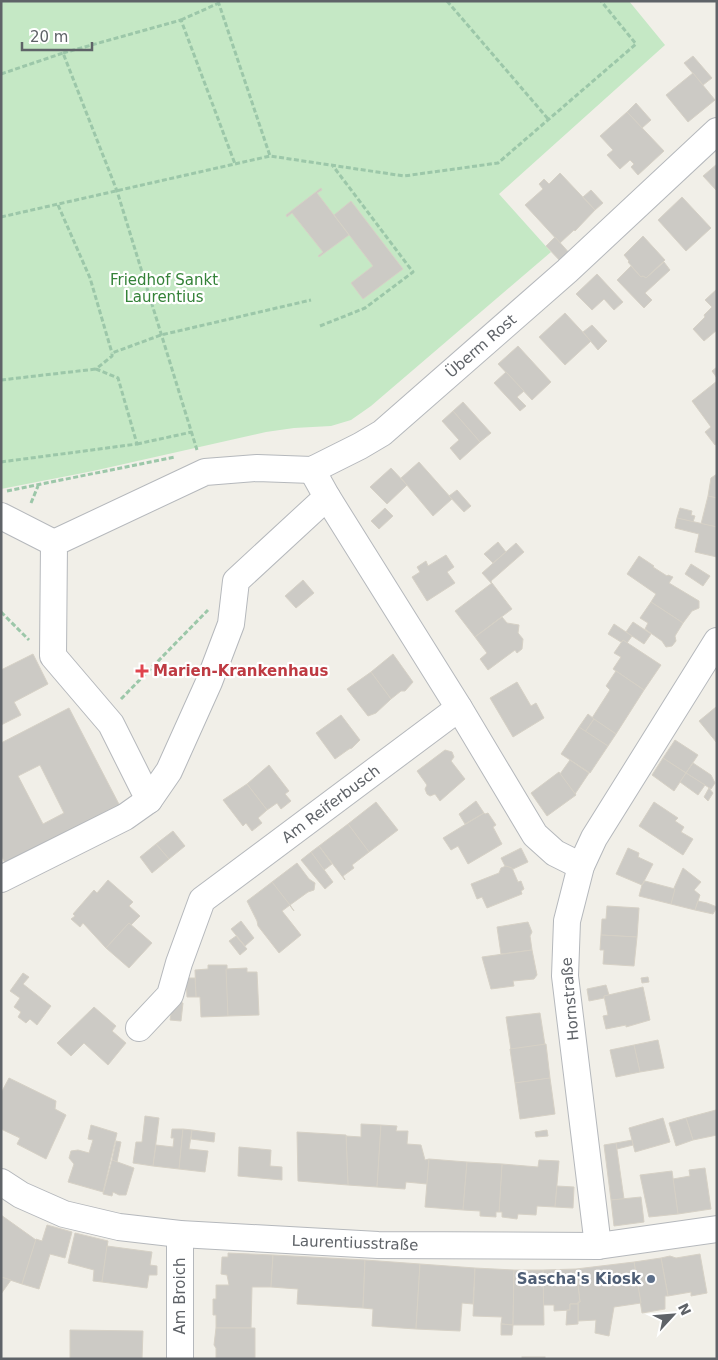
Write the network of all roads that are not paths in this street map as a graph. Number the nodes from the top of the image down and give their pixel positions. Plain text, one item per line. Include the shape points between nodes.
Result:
1 (717, 131) edge
2 (312, 470) junction
3 (327, 497) junction
4 (1, 516) edge
5 (54, 543) junction
6 (717, 641) edge
7 (459, 708) junction
8 (149, 800) junction
9 (581, 866) junction
10 (1, 879) edge
11 (139, 1028) dead end
12 (1, 1182) edge
13 (717, 1229) edge
14 (180, 1234) junction
15 (598, 1246) junction
16 (180, 1359) edge

1 - 2 street, Überm Rost via 568,271 382,433
2 - 3 street
2 - 5 street, Überm Rost via 257,468 205,472
3 - 7 street
3 - 8 street via 236,581 231,624 209,682 169,771
4 - 5 street
5 - 8 street via 53,656 111,724
6 - 9 street, Hornstraße via 594,838
7 - 9 street via 535,835 555,853
7 - 11 street, Am Reiferbusch via 202,900 170,994
8 - 10 street via 125,817
9 - 15 street, Hornstraße via 567,921 566,976
12 - 14 street, Laurentiusstraße via 21,1196 64,1214 119,1227
13 - 15 street, Laurentiusstraße
14 - 15 street, Laurentiusstraße via 378,1245
14 - 16 street, Am Broich

